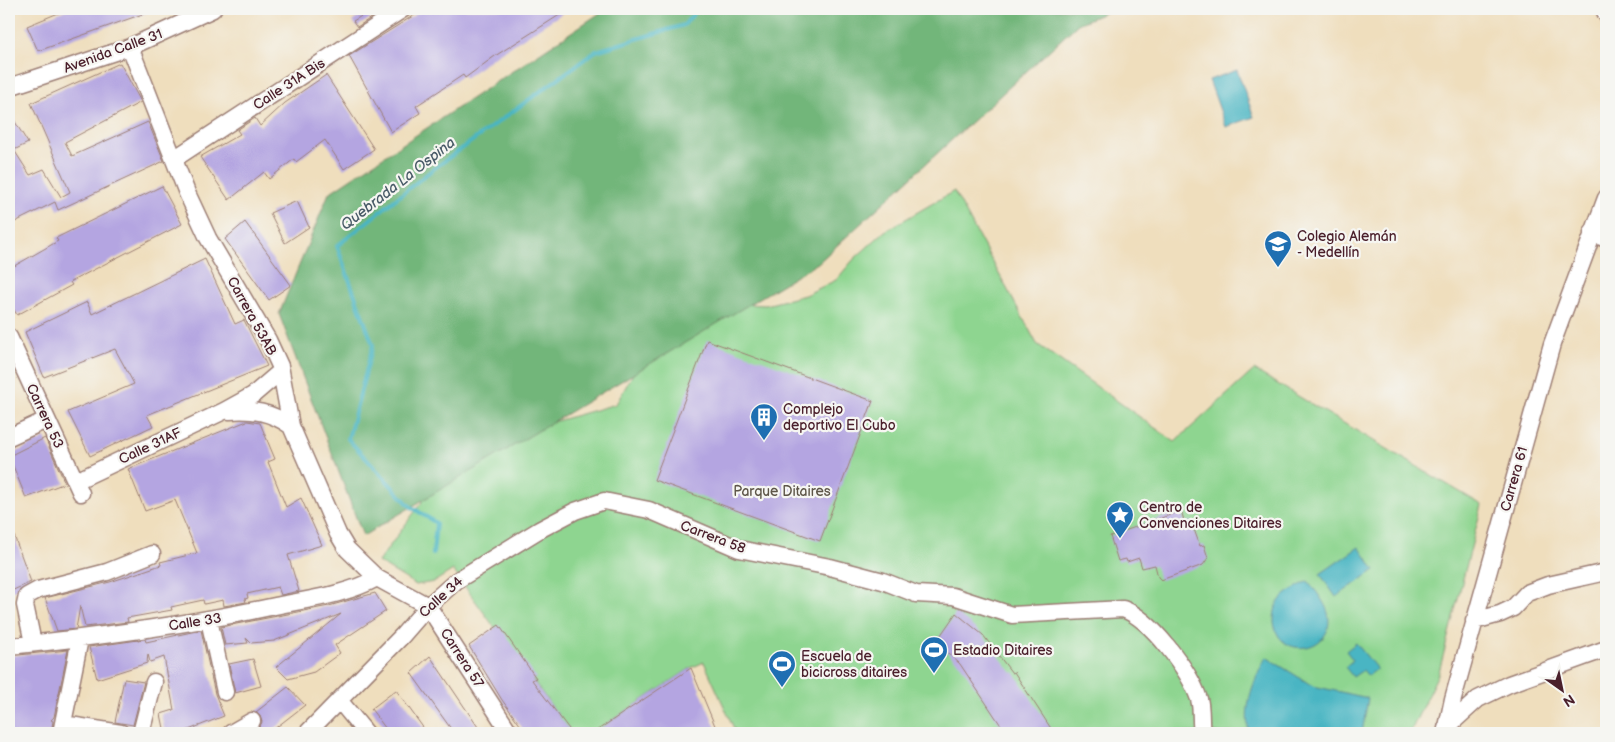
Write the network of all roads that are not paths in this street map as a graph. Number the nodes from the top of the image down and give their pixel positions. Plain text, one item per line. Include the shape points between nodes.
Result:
1 (214, 9) edge
2 (403, 9) edge
3 (1604, 9) edge
4 (387, 13) edge
5 (1606, 14) edge
6 (130, 48) junction
7 (9, 87) edge
8 (174, 159) junction
9 (1606, 198) edge
10 (1599, 236) edge
11 (9, 338) edge
12 (281, 371) junction
13 (224, 411) junction
14 (46, 420) junction
15 (291, 426) junction
16 (9, 437) edge
17 (79, 487) joint
18 (604, 501) joint
19 (152, 554) dead end
20 (356, 559) junction
21 (1606, 572) edge
22 (377, 578) junction
23 (359, 587) junction
24 (428, 606) junction
25 (209, 620) junction
26 (1474, 621) junction
27 (80, 639) junction
28 (33, 643) junction
29 (9, 646) edge
30 (1606, 649) edge
31 (154, 682) dead end
32 (226, 692) dead end
33 (339, 700) junction
34 (252, 721) dead end
35 (62, 729) edge
36 (1444, 730) edge
37 (121, 733) edge
38 (141, 733) edge
39 (231, 733) edge
40 (308, 733) edge
41 (366, 733) edge
42 (510, 733) edge
43 (1202, 733) edge

1 - 6 street, Avenida Calle 31
2 - 4 street, Calle 31A Bis
3 - 5 street
4 - 8 street, Calle 31A Bis
6 - 7 street, Avenida Calle 31
6 - 8 street, Carrera 53AB
8 - 12 street, Carrera 53AB via 208,238 268,340
9 - 10 street, Carrera 61
10 - 26 street, Carrera 61 via 1552,344
11 - 14 street, Carrera 53
12 - 13 street, Calle 31AF via 252,395
12 - 15 street, Carrera 53AB
13 - 15 street, Calle 31AF via 267,412
13 - 17 street, Calle 31AF
14 - 16 street
14 - 17 street, Carrera 53
15 - 20 street, Carrera 53AB via 338,534
18 - 24 street, Calle 34 via 575,511 539,530 456,581
18 - 43 street, Carrera 58 via 649,510 739,549 830,567 883,581 916,594 953,596 1012,615 1123,609 1133,613 1173,653 1199,699
19 - 28 street via 107,572 38,590 27,596 25,605
20 - 22 street, Carrera 53AB
20 - 23 street
21 - 26 street via 1548,585 1527,593 1507,611
22 - 23 street, Calle 33
22 - 24 street, Carrera 57
23 - 25 street, Calle 33
24 - 33 street, Calle 34
24 - 42 street, Carrera 57
25 - 27 street, Calle 33
25 - 32 street
26 - 36 street, Carrera 61
27 - 28 street, Calle 33
27 - 35 street
28 - 29 street, Calle 33
30 - 36 street via 1486,695 1466,708
31 - 38 street
33 - 40 street, Calle 34
33 - 41 street
34 - 39 street
35 - 37 street

